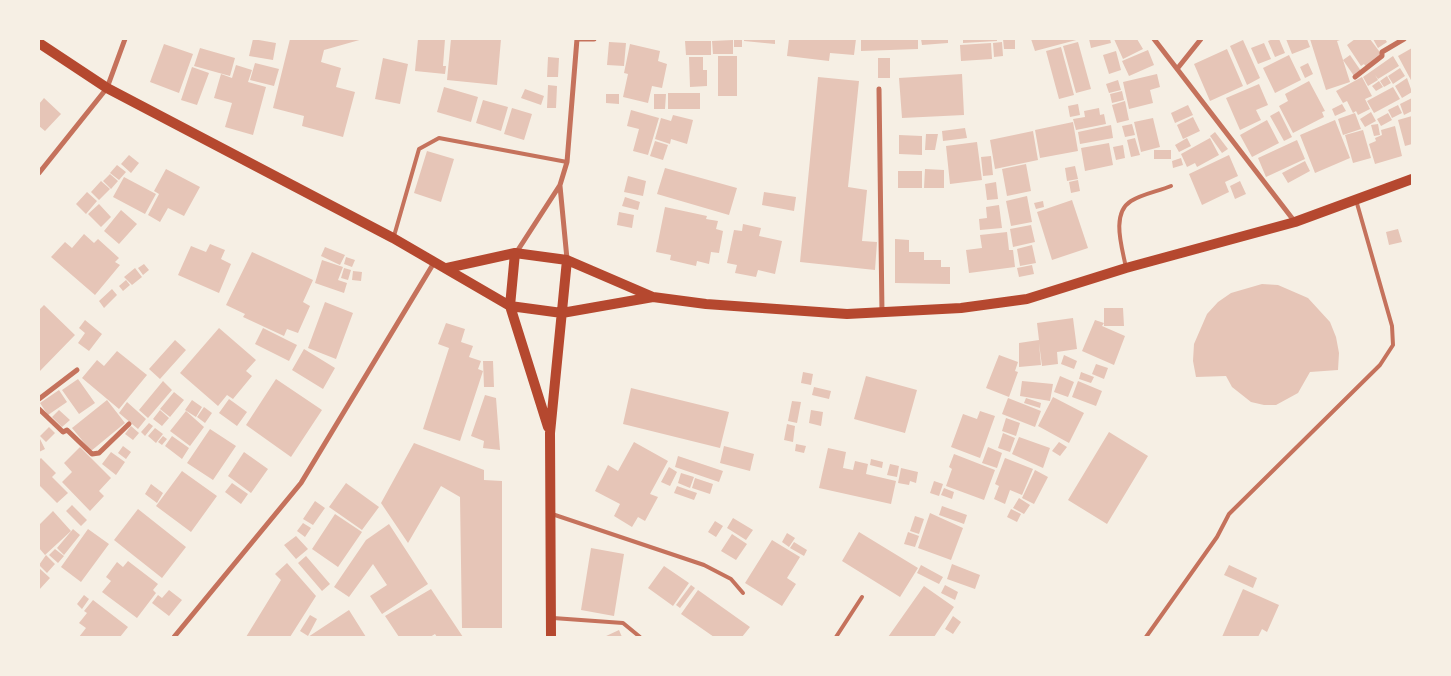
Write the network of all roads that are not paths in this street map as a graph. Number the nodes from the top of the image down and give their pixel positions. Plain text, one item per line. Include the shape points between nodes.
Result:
1 (125, 39) edge
2 (577, 39) edge
3 (594, 39) edge
4 (1154, 39) edge
5 (1201, 39) edge
6 (1404, 39) edge
7 (39, 44) edge
8 (1177, 68) junction
9 (1355, 78) dead end
10 (107, 88) junction
11 (879, 89) dead end
12 (567, 162) junction
13 (39, 173) edge
14 (1412, 179) edge
15 (560, 185) junction
16 (1171, 186) dead end
17 (1355, 198) junction
18 (1295, 222) junction
19 (393, 238) junction
20 (516, 253) junction
21 (567, 260) junction
22 (435, 261) junction
23 (447, 268) junction
24 (1126, 268) junction
25 (653, 297) junction
26 (510, 306) junction
27 (562, 313) junction
28 (882, 313) junction
29 (77, 370) dead end
30 (39, 398) edge
31 (39, 409) edge
32 (129, 424) dead end
33 (550, 433) junction
34 (550, 513) junction
35 (743, 593) dead end
36 (862, 597) dead end
37 (550, 618) junction
38 (174, 637) edge
39 (551, 637) edge
40 (640, 637) edge
41 (836, 637) edge
42 (1146, 637) edge

1 - 10 street
2 - 3 street
2 - 12 street
4 - 8 street
5 - 8 street
6 - 9 street via 1382,52 1382,56
7 - 10 main road
8 - 18 street
10 - 13 street
10 - 19 main road
11 - 28 street
12 - 15 street
12 - 19 lane via 439,138 419,150
14 - 17 main road
15 - 20 street
15 - 21 street
16 - 24 lane via 1129,202 1122,212 1119,224
17 - 18 main road
17 - 42 lane via 1392,326 1393,346 1380,364 1229,514 1217,537
18 - 24 main road
19 - 22 main road
20 - 21 main road
20 - 23 main road
20 - 26 main road
21 - 25 main road
21 - 27 main road
22 - 23 main road
22 - 38 street via 301,483
23 - 26 main road
24 - 28 main road via 1027,299 961,308
25 - 27 main road
25 - 28 main road via 847,314
26 - 27 main road
26 - 33 main road
27 - 33 main road
29 - 30 street
31 - 32 street via 62,432 67,430 92,454 100,453
33 - 34 main road
34 - 35 lane via 704,565 731,579
34 - 37 main road
36 - 41 lane
37 - 39 main road
37 - 40 lane via 623,623

